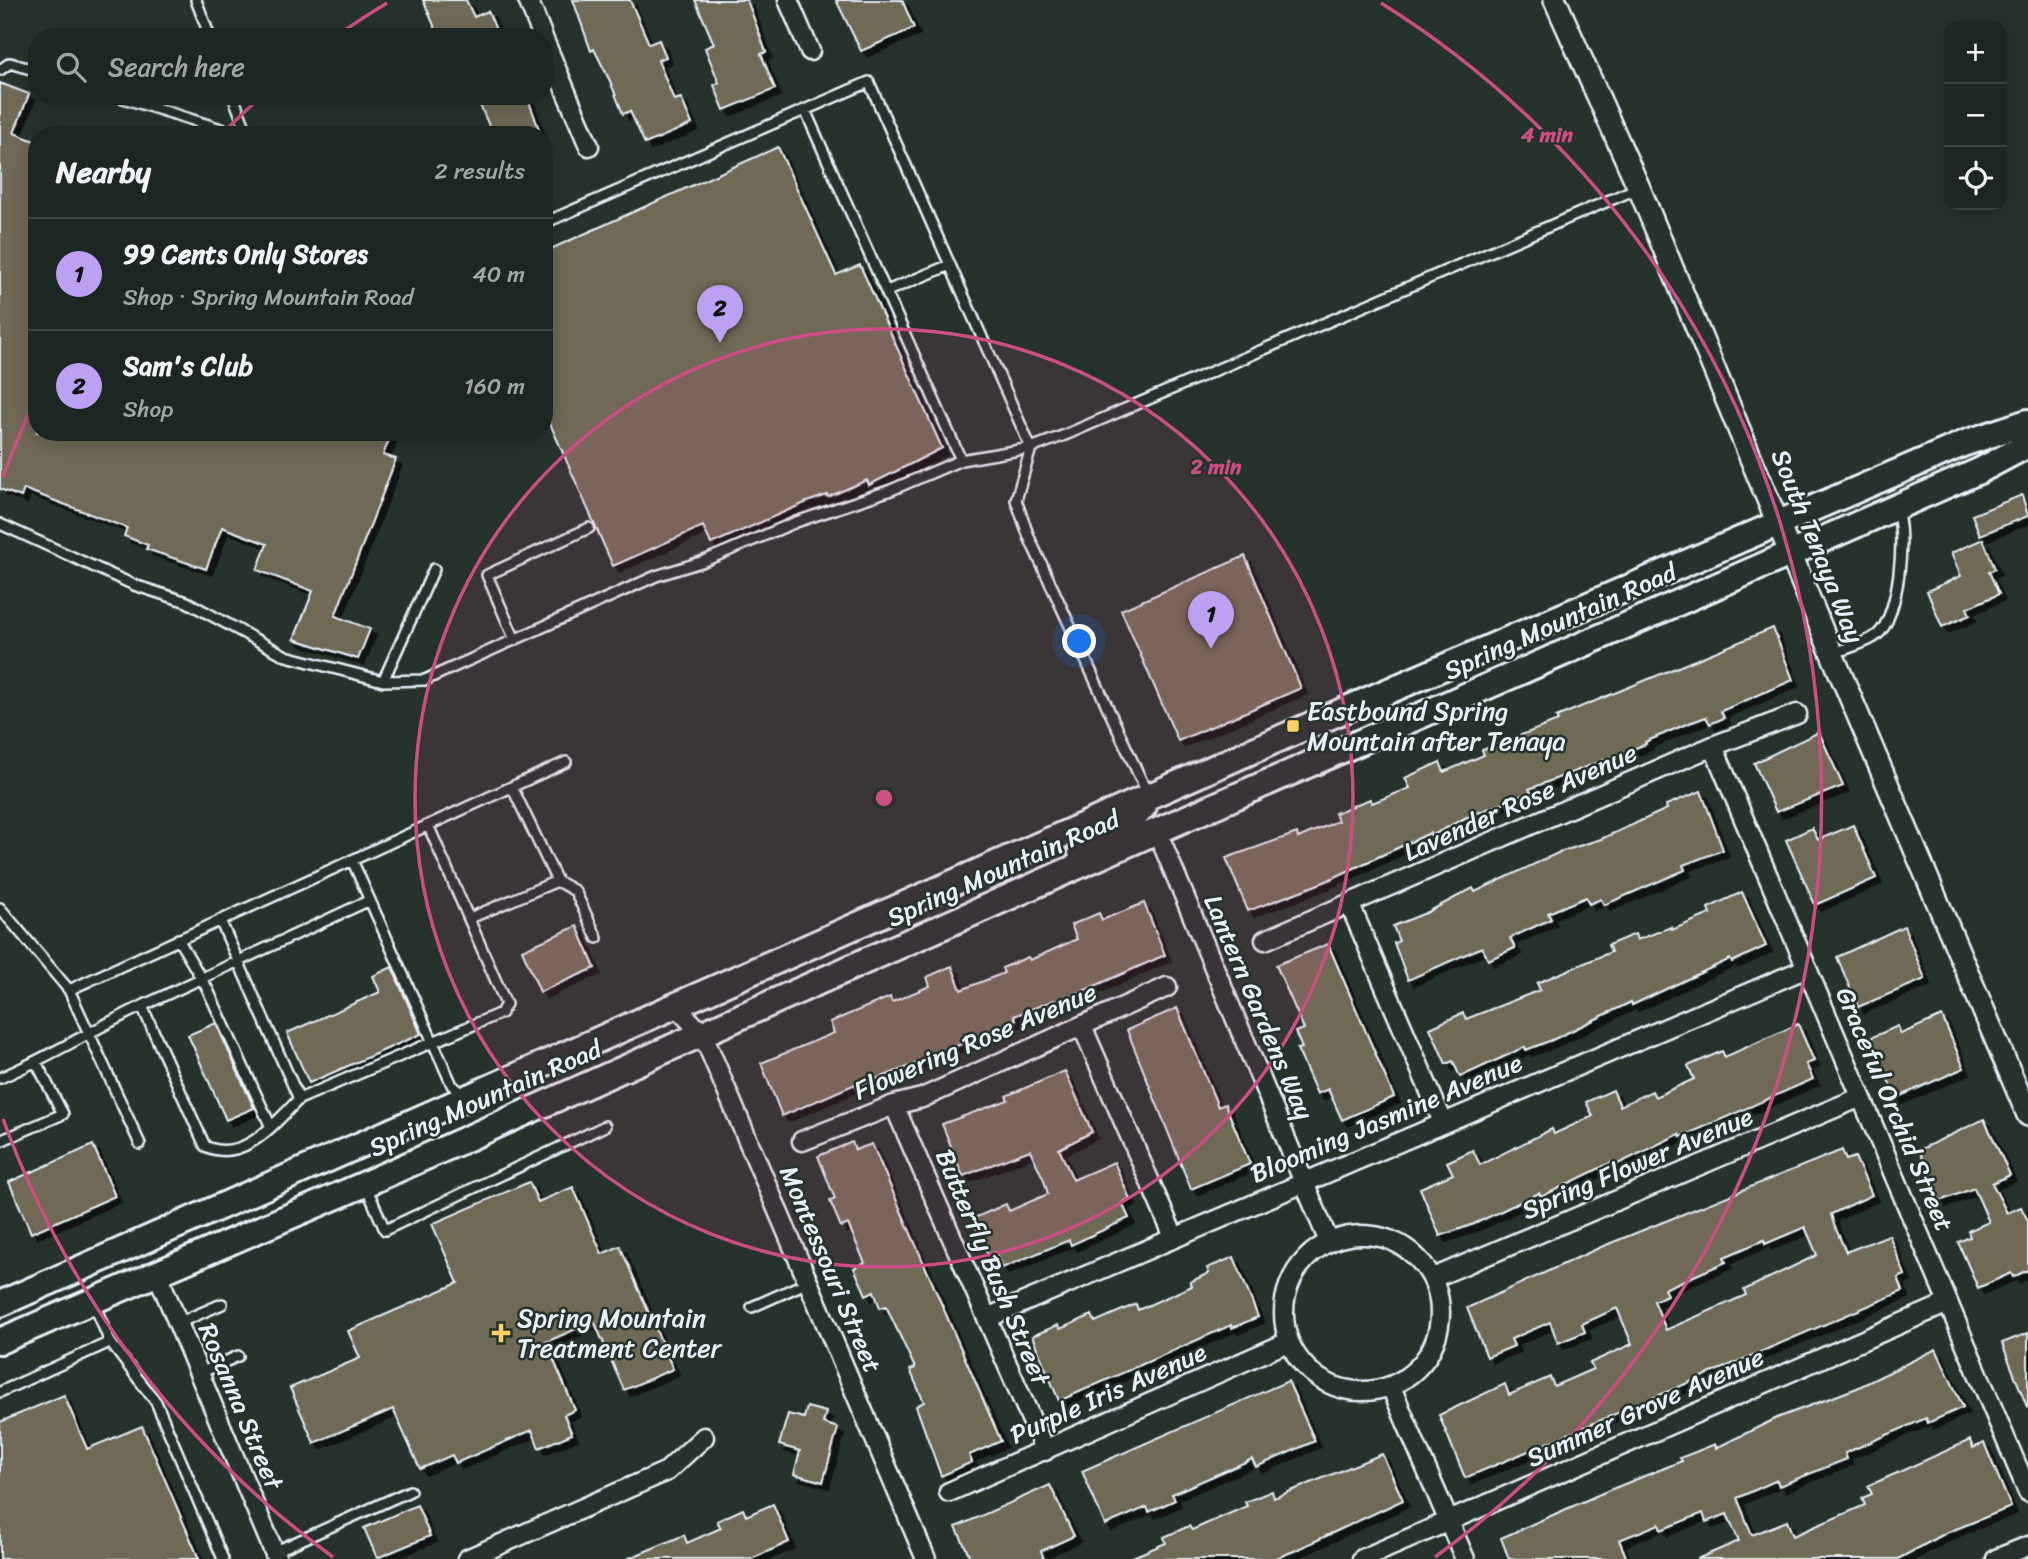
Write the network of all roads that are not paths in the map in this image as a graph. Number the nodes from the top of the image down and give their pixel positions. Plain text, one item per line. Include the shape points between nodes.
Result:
1 (196, 0) edge
2 (527, 0) edge
3 (788, 0) edge
4 (1555, 0) edge
5 (207, 28) edge
6 (540, 28) edge
7 (810, 51) dead end
8 (553, 60) edge
9 (28, 68) edge
10 (0, 70) edge
11 (145, 105) edge
12 (236, 105) edge
13 (805, 110) junction
14 (212, 126) edge
15 (245, 126) edge
16 (589, 146) dead end
17 (1639, 188) junction
18 (553, 219) edge
19 (950, 265) junction
20 (887, 291) junction
21 (2028, 422) edge
22 (2028, 444) edge
23 (1031, 448) junction
24 (961, 460) junction
25 (1895, 508) junction
26 (1778, 522) junction
27 (0, 524) edge
28 (589, 528) dead end
29 (1791, 553) junction
30 (434, 569) dead end
31 (515, 640) junction
32 (1832, 654) junction
33 (383, 681) junction
34 (1349, 708) junction
35 (1797, 714) dead end
36 (1713, 746) junction
37 (566, 762) dead end
38 (513, 789) junction
39 (1149, 796) junction
40 (428, 825) junction
41 (1157, 831) junction
42 (352, 860) junction
43 (557, 881) junction
44 (1010, 898) junction
45 (370, 900) junction
46 (1350, 905) junction
47 (0, 908) edge
48 (470, 918) junction
49 (220, 920) junction
50 (597, 938) dead end
51 (178, 939) junction
52 (1265, 940) dead end
53 (237, 959) junction
54 (1807, 968) junction
55 (199, 977) junction
56 (1167, 987) dead end
57 (69, 989) junction
58 (142, 1006) junction
59 (676, 1006) junction
60 (1082, 1026) junction
61 (90, 1031) junction
62 (702, 1034) junction
63 (433, 1041) junction
64 (36, 1062) junction
65 (0, 1078) edge
66 (1861, 1097) junction
67 (466, 1098) junction
68 (299, 1100) junction
69 (894, 1105) junction
70 (2028, 1115) edge
71 (1443, 1122) junction
72 (605, 1126) dead end
73 (271, 1127) junction
74 (0, 1141) edge
75 (802, 1141) dead end
76 (140, 1143) dead end
77 (1304, 1181) junction
78 (365, 1184) junction
79 (174, 1227) junction
80 (1174, 1237) junction
81 (1329, 1242) junction
82 (157, 1273) junction
83 (1433, 1278) junction
84 (808, 1282) junction
85 (93, 1301) junction
86 (1948, 1303) junction
87 (0, 1304) edge
88 (222, 1304) dead end
89 (752, 1307) dead end
90 (987, 1318) junction
91 (178, 1323) junction
92 (0, 1324) edge
93 (0, 1341) edge
94 (110, 1342) junction
95 (1289, 1342) junction
96 (238, 1356) dead end
97 (198, 1374) junction
98 (1391, 1387) junction
99 (0, 1392) edge
100 (704, 1437) dead end
101 (1045, 1451) junction
102 (410, 1491) dead end
103 (949, 1492) dead end
104 (2028, 1492) edge
105 (1449, 1521) junction
106 (2028, 1546) edge
107 (276, 1555) edge
108 (223, 1559) edge
109 (467, 1559) edge
110 (926, 1559) edge
111 (1362, 1559) edge
112 (1465, 1559) edge
113 (1996, 1559) edge

1 - 5 lane
2 - 6 street
3 - 7 street
4 - 17 street, South Tenaya Way
8 - 16 street
9 - 10 lane via 10,63
11 - 14 lane
12 - 15 lane
13 - 18 lane
13 - 19 lane via 869,82
13 - 20 lane
17 - 23 lane
17 - 26 street, South Tenaya Way
19 - 20 lane
19 - 23 lane
20 - 24 lane
21 - 26 main road, Spring Mountain Road via 1965,443
22 - 25 main road, Spring Mountain Road
23 - 24 lane
23 - 39 lane via 1016,500 1020,513
24 - 31 lane via 704,562 656,576
25 - 29 main road, Spring Mountain Road
25 - 32 lane via 1902,544 1884,626 1877,635
26 - 29 street, South Tenaya Way
26 - 34 main road, Spring Mountain Road
27 - 33 lane via 134,585 187,603 286,656
28 - 31 lane via 487,575
29 - 32 street, South Tenaya Way
29 - 41 main road, Spring Mountain Road
30 - 33 lane
31 - 33 lane via 425,680
32 - 70 street, South Tenaya Way
34 - 39 main road, Spring Mountain Road
34 - 41 main road via 1276,758 1168,809
35 - 36 street, Lavender Rose Avenue
36 - 46 street, Lavender Rose Avenue
36 - 54 street, Graceful Orchid Street
37 - 38 lane
38 - 40 lane
38 - 43 lane
39 - 44 main road via 1132,820
39 - 59 main road, Spring Mountain Road
40 - 42 lane
40 - 48 lane
41 - 44 main road, Spring Mountain Road
41 - 77 street, Lantern Gardens Way
42 - 45 lane
42 - 49 lane
43 - 48 lane
43 - 50 lane via 575,891
44 - 62 main road, Spring Mountain Road
45 - 53 lane
45 - 63 lane
46 - 52 street, Lavender Rose Avenue
46 - 71 street
47 - 57 lane
48 - 63 lane via 506,1009
49 - 51 lane
49 - 53 lane
51 - 55 lane
51 - 57 lane
53 - 55 lane
53 - 68 lane
54 - 66 street, Graceful Orchid Street
54 - 71 street, Blooming Jasmine Avenue
55 - 58 lane
55 - 73 lane
56 - 60 street, Flowering Rose Avenue
57 - 61 lane
58 - 61 lane
58 - 73 lane via 205,1146 216,1151 236,1149 257,1140
59 - 62 street, Montessouri Street
59 - 67 main road, Spring Mountain Road
60 - 69 street, Flowering Rose Avenue via 922,1098
60 - 80 street
61 - 64 lane
61 - 76 lane
62 - 78 main road, Spring Mountain Road
62 - 84 street, Montessouri Street
63 - 67 lane via 452,1085
63 - 68 lane
64 - 65 lane
64 - 74 lane via 63,1114
66 - 83 street, Spring Flower Avenue
66 - 86 street, Graceful Orchid Street
67 - 79 main road, Spring Mountain Road
68 - 73 lane
69 - 75 street, Flowering Rose Avenue
69 - 90 street, Butterfly Bush Street
71 - 77 street, Blooming Jasmine Avenue
72 - 78 lane via 385,1230
77 - 80 street, Blooming Jasmine Avenue
77 - 81 street, Lantern Gardens Way
78 - 82 main road, Spring Mountain Road
79 - 87 main road, Spring Mountain Road
79 - 92 main road via 169,1243 161,1249
80 - 90 street, Blooming Jasmine Avenue
81 - 83 street via 1352,1235 1388,1240 1418,1258
81 - 95 street via 1309,1255 1294,1273 1285,1295 1283,1319
82 - 85 main road, Spring Mountain Road
82 - 91 street, Rosanna Street
83 - 98 street via 1440,1303 1439,1328 1430,1353 1413,1373
84 - 89 lane
84 - 110 street, Montessouri Street
85 - 93 main road, Spring Mountain Road
85 - 94 lane
86 - 104 street, Graceful Orchid Street
86 - 105 street, Summer Grove Avenue
88 - 91 lane
90 - 101 street, Butterfly Bush Street
91 - 97 street, Rosanna Street
94 - 99 lane
94 - 108 lane via 156,1402
95 - 98 street via 1301,1363 1319,1379 1354,1391
95 - 101 street, Purple Iris Avenue
96 - 97 lane
97 - 107 street, Rosanna Street
98 - 105 street
100 - 109 street via 667,1471
101 - 103 street, Purple Iris Avenue
102 - 107 lane
105 - 111 street, Summer Grove Avenue
105 - 112 street
106 - 113 street

